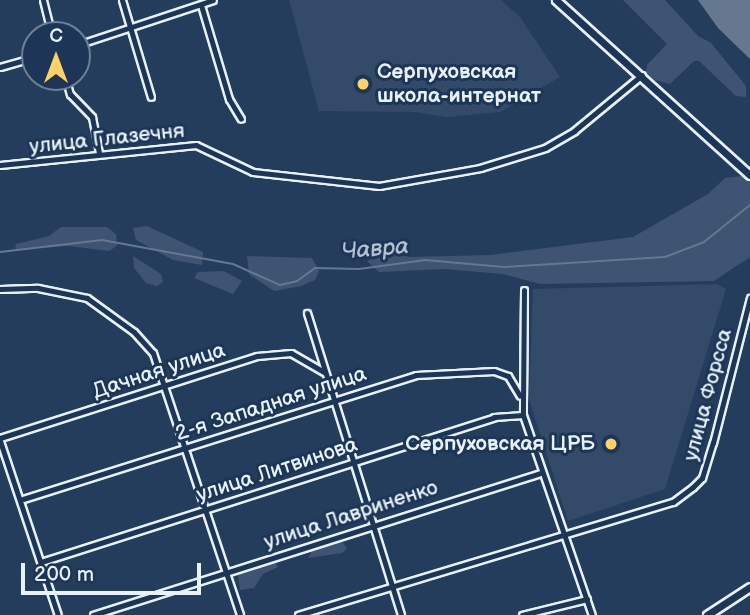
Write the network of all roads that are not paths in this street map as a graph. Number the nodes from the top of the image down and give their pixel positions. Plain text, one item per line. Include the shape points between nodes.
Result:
1 (43, 0) edge
2 (122, 0) edge
3 (213, 0) edge
4 (556, 0) edge
5 (201, 5) junction
6 (48, 21) edge
7 (131, 29) junction
8 (91, 41) edge
9 (21, 61) edge
10 (0, 67) edge
11 (642, 75) junction
12 (69, 91) edge
13 (151, 97) dead end
14 (241, 119) dead end
15 (99, 152) junction
16 (0, 165) edge
17 (750, 175) edge
18 (0, 289) edge
19 (524, 290) dead end
20 (750, 298) edge
21 (307, 313) dead end
22 (325, 373) junction
23 (166, 385) junction
24 (520, 396) junction
25 (333, 401) junction
26 (523, 415) junction
27 (0, 440) edge
28 (186, 448) junction
29 (354, 461) junction
30 (540, 473) junction
31 (23, 499) junction
32 (206, 510) junction
33 (374, 525) junction
34 (565, 531) junction
35 (41, 562) junction
36 (226, 572) junction
37 (391, 586) junction
38 (750, 587) edge
39 (587, 599) junction
40 (58, 615) edge
41 (93, 615) edge
42 (240, 615) edge
43 (298, 615) edge
44 (401, 615) edge
45 (522, 615) edge
46 (592, 615) edge
47 (706, 615) edge

1 - 6 street
2 - 7 street
3 - 5 street
4 - 11 main road
5 - 7 street
5 - 14 street via 229,99
7 - 8 street
7 - 13 street
9 - 10 street
11 - 15 street, улица Глазечня via 574,131 545,148 480,168 379,186 253,172 196,145
11 - 17 main road
12 - 15 street via 92,117
15 - 16 street, улица Глазечня
18 - 23 street via 66,291 100,305 153,353
19 - 24 street via 526,352
20 - 34 street, улица Форсса via 702,478 673,502
21 - 22 street
22 - 23 street, Дачная улица via 309,360 278,352
22 - 25 street
23 - 27 street, Дачная улица
23 - 28 street
24 - 25 street, 2-я Западная улица via 508,376 484,370 416,374
24 - 26 street
25 - 28 street, 2-я Западная улица
25 - 29 street
26 - 29 street, улица Литвинова via 494,417
26 - 30 street
27 - 31 street
28 - 31 street, 2-я Западная улица
28 - 32 street
29 - 32 street, улица Литвинова
29 - 33 street
30 - 33 street, улица Лавриненко
30 - 34 street
31 - 35 street
32 - 35 street, улица Литвинова
32 - 36 street
33 - 36 street, улица Лавриненко
33 - 37 street
34 - 37 street, улица Форсса
34 - 39 street
35 - 40 street
36 - 41 street, улица Лавриненко
36 - 42 street
37 - 43 street, улица Форсса
37 - 44 street
38 - 47 main road
39 - 45 street
39 - 46 street

